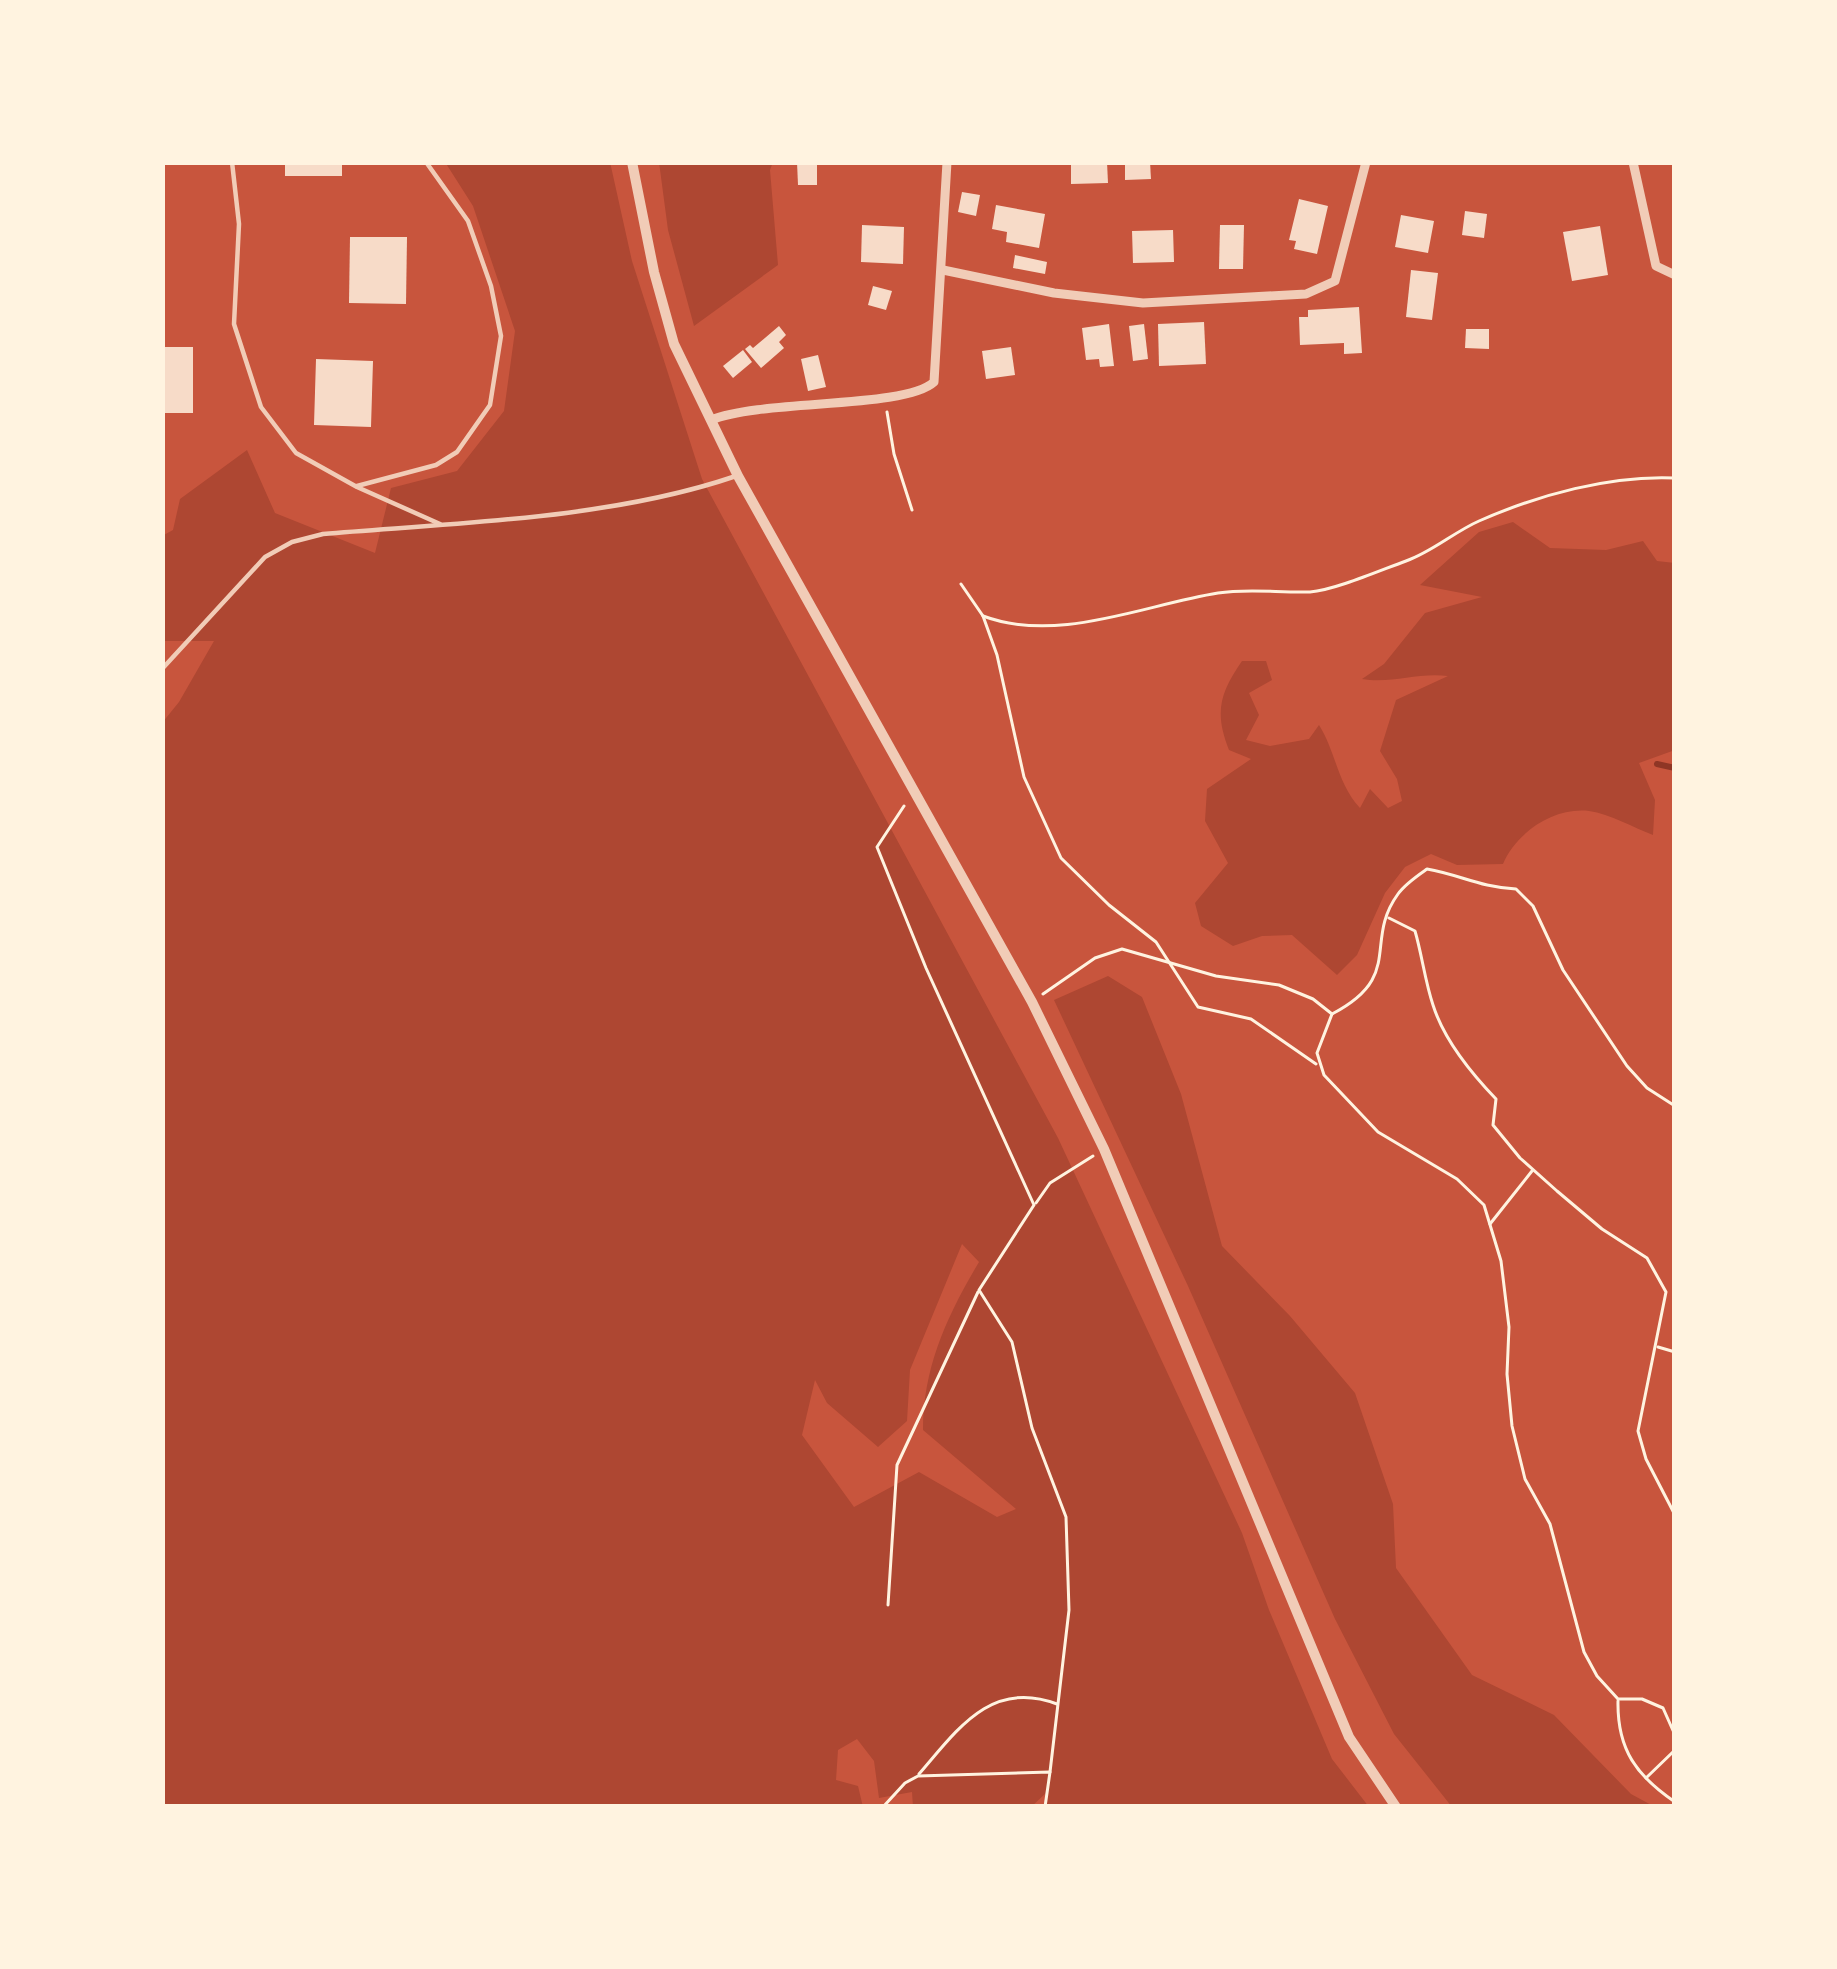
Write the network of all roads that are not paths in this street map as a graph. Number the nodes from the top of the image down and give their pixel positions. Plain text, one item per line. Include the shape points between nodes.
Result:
1 (232, 162) edge
2 (426, 162) edge
3 (632, 162) edge
4 (946, 162) edge
5 (1366, 162) edge
6 (1633, 162) edge
7 (943, 270) junction
8 (1675, 275) edge
9 (711, 420) junction
10 (737, 476) junction
11 (357, 487) junction
12 (441, 524) junction
13 (162, 669) edge
14 (1396, 1807) edge

1 - 11 lane via 239,224 234,325 261,407 296,453
2 - 11 lane via 469,221 491,286 501,336 490,405 457,452 436,465
3 - 9 street via 674,344
4 - 7 street
5 - 7 street via 1335,280 1306,294 1143,303
6 - 8 street via 1656,266
7 - 9 street via 934,382 926,389
9 - 10 street
10 - 12 lane via 602,506
10 - 14 street via 1032,1002 1104,1148 1349,1737
11 - 12 lane
12 - 13 lane via 292,542 265,557

